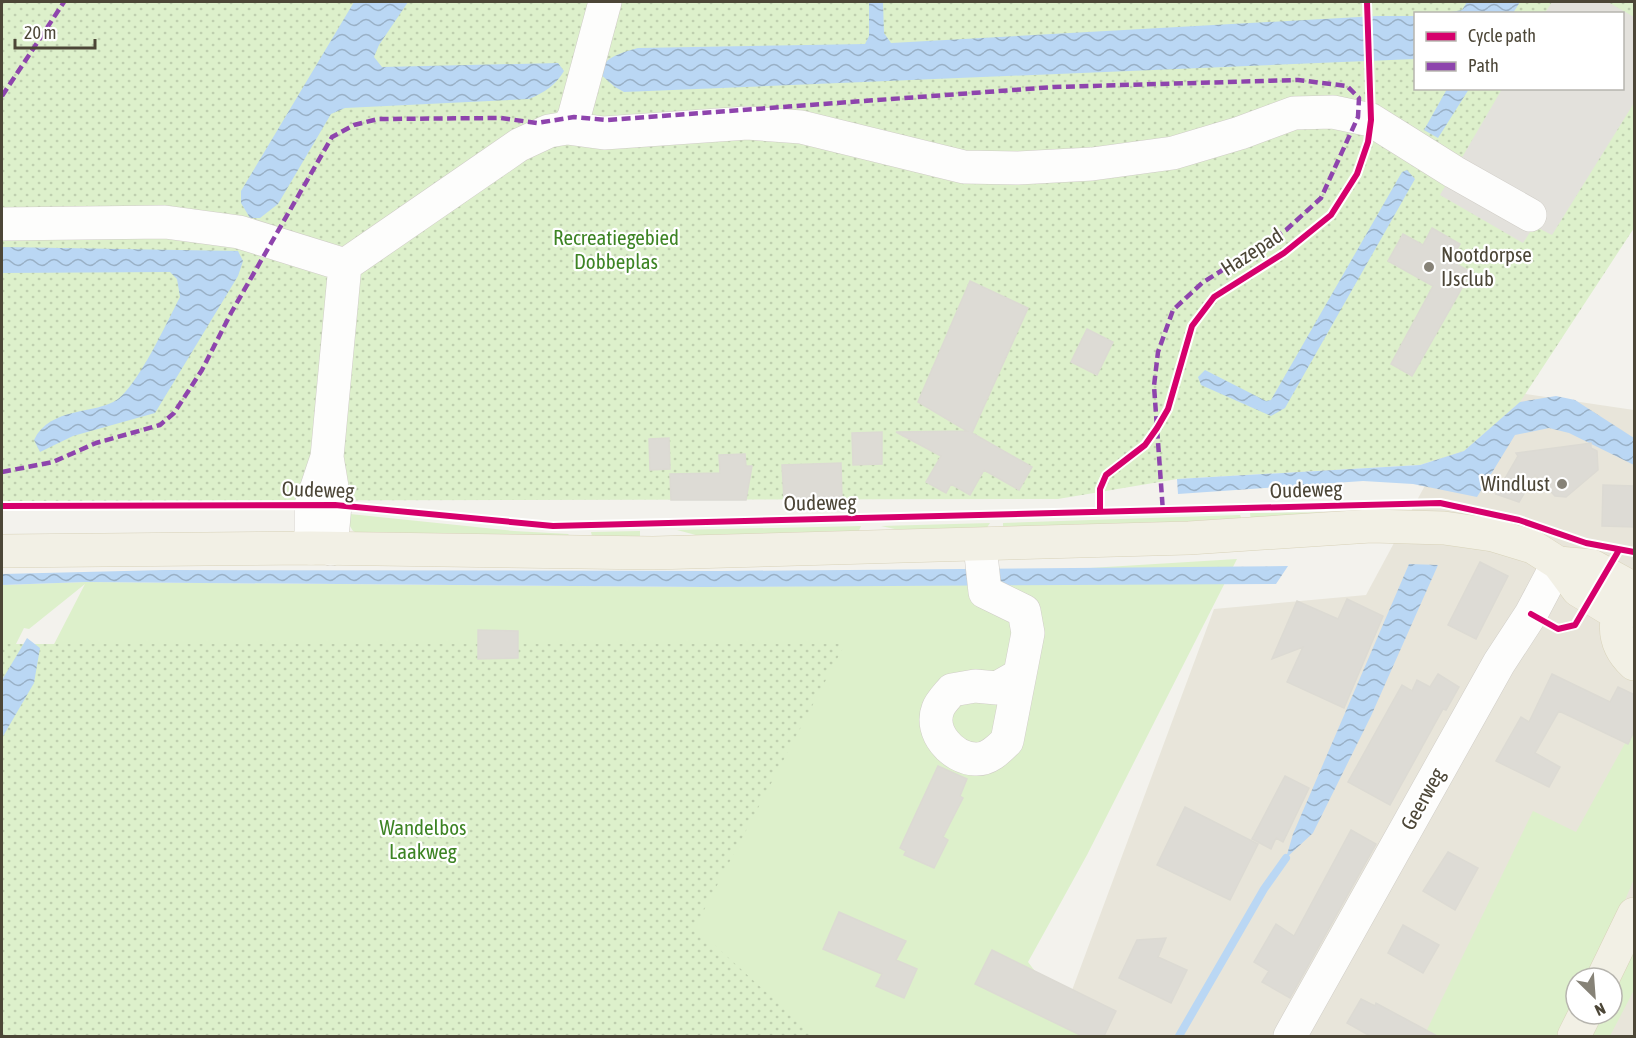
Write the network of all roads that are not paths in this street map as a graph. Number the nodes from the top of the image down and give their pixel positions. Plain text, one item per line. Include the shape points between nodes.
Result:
1 (605, 2) edge
2 (567, 128) junction
3 (1530, 215) dead end
4 (2, 224) edge
5 (345, 265) junction
6 (321, 549) junction
7 (2, 551) edge
8 (1558, 563) junction
9 (982, 567) junction
10 (1629, 598) edge
11 (1635, 664) edge
12 (1018, 676) dead end
13 (1635, 914) edge
14 (1609, 966) edge
15 (1290, 1036) edge

1 - 2 street via 574,117
2 - 3 street via 604,133 747,123 801,127 964,167 1018,168 1092,164 1173,153 1294,113 1334,112 1371,120
2 - 5 street via 549,131 519,145
4 - 5 street via 165,222 250,235
5 - 6 street via 327,457 335,505
6 - 7 main road, Oudeweg
6 - 9 main road, Oudeweg via 653,553
8 - 9 main road, Oudeweg via 1533,548 1493,535 1392,526
8 - 10 main road, Oudeweg via 1578,590
8 - 15 street, Geerweg
9 - 12 street via 1024,611 1028,633
10 - 11 main road via 1617,637
13 - 14 main road

